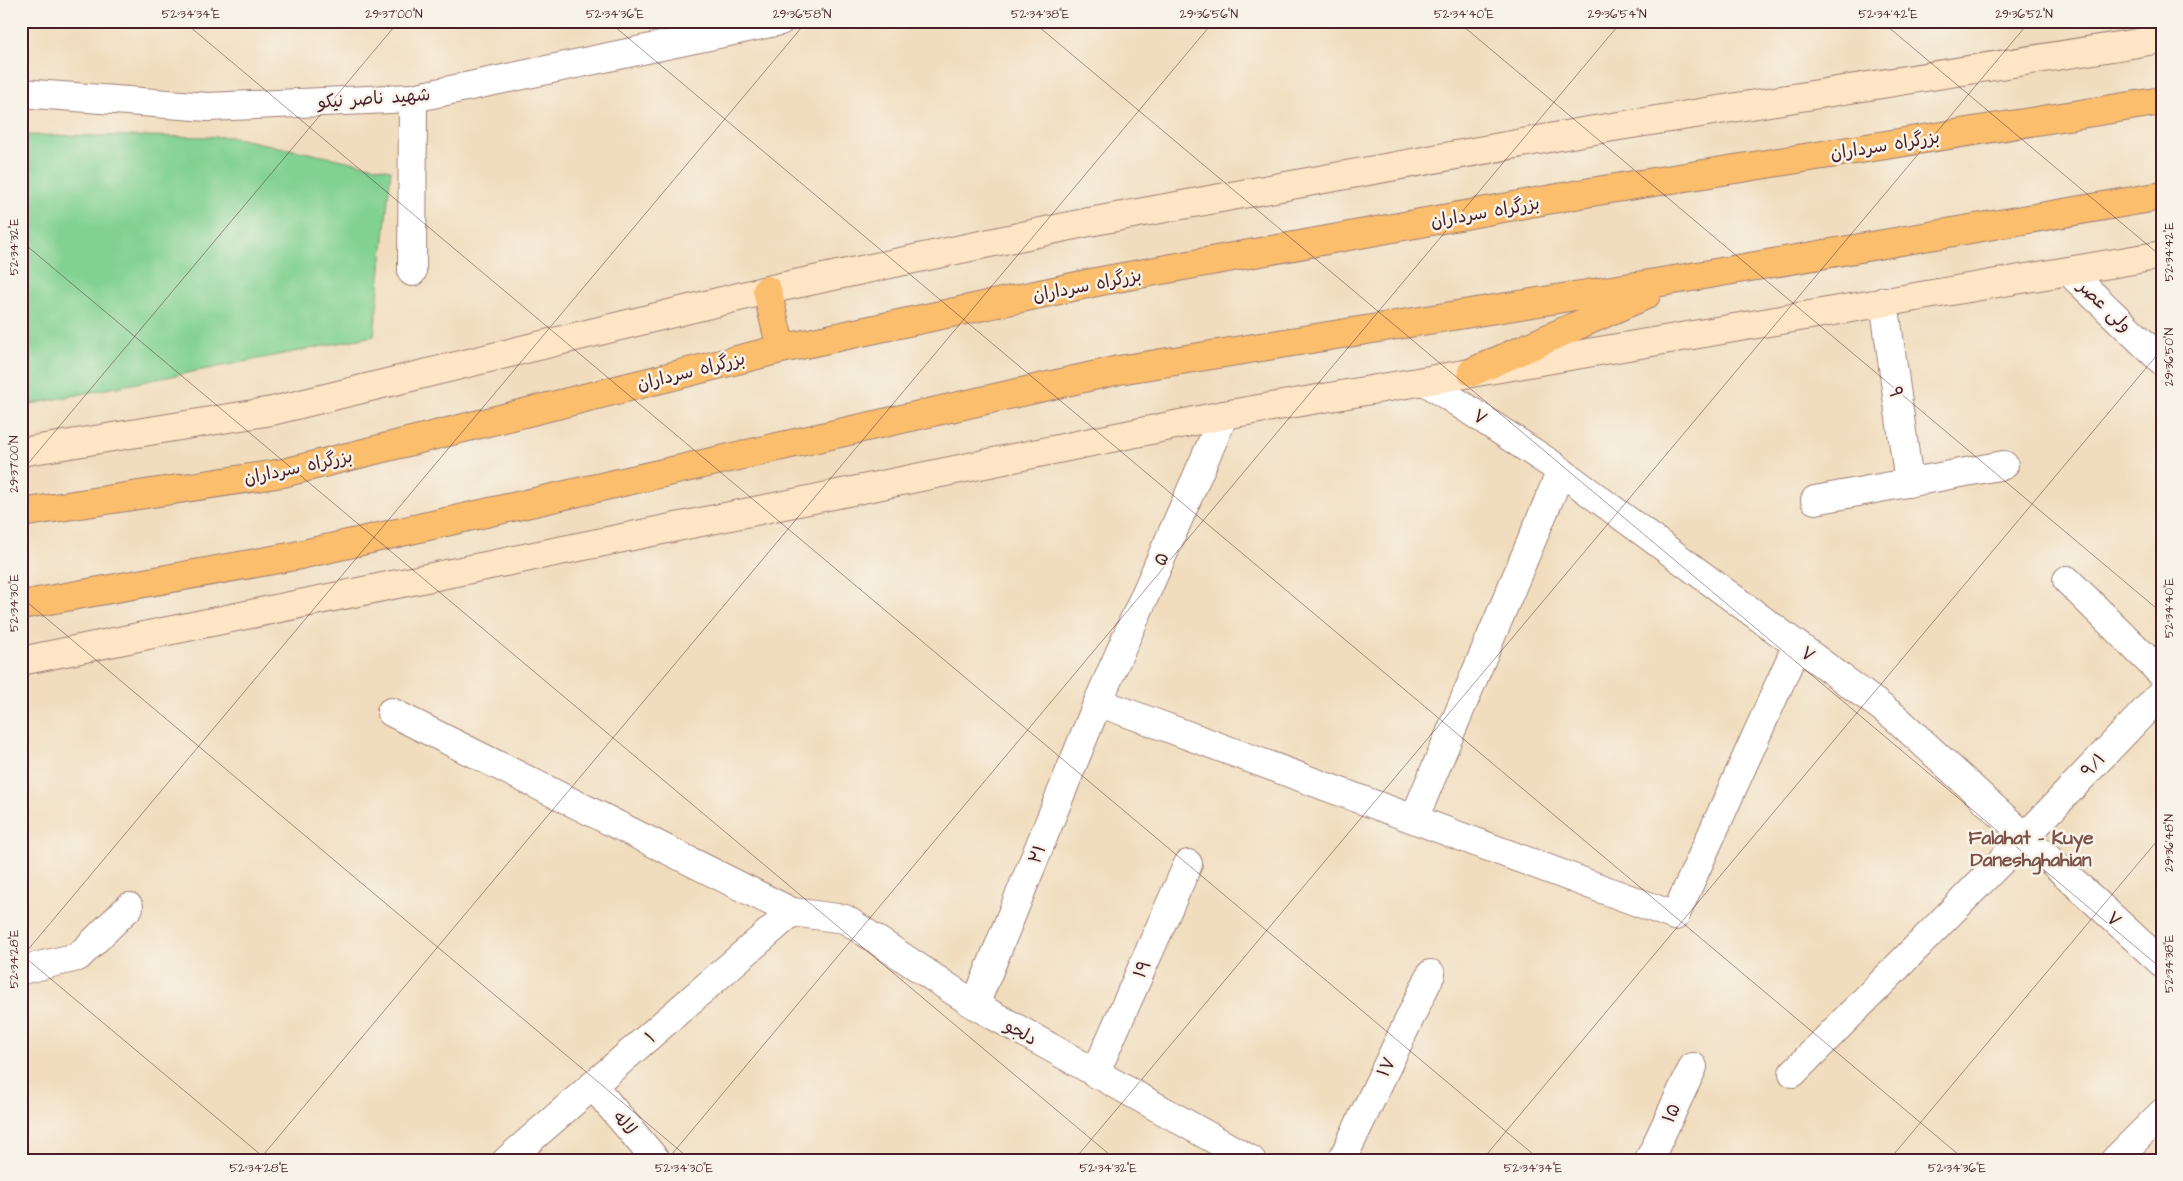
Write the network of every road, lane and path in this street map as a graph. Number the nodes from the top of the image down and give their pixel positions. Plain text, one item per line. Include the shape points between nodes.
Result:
1 (780, 21) edge
2 (2162, 39) edge
3 (21, 93) edge
4 (413, 98) junction
5 (2162, 101) edge
6 (2162, 196) edge
7 (2162, 255) edge
8 (412, 272) dead end
9 (2069, 272) junction
10 (1680, 280) junction
11 (767, 290) junction
12 (1884, 301) junction
13 (781, 349) junction
14 (2162, 361) edge
15 (1472, 372) junction
16 (1425, 381) junction
17 (1224, 416) junction
18 (21, 452) edge
19 (2004, 464) dead end
20 (1561, 471) junction
21 (1909, 483) junction
22 (1815, 500) dead end
23 (21, 513) edge
24 (2067, 580) dead end
25 (21, 605) edge
26 (1797, 646) junction
27 (21, 661) edge
28 (2162, 674) edge
29 (2162, 693) edge
30 (1098, 702) junction
31 (390, 712) dead end
32 (1414, 819) junction
33 (2025, 837) junction
34 (1188, 864) dead end
35 (129, 908) dead end
36 (792, 912) junction
37 (2162, 963) edge
38 (21, 970) edge
39 (1430, 974) dead end
40 (975, 1005) junction
41 (1693, 1067) dead end
42 (1793, 1073) dead end
43 (1095, 1074) junction
44 (594, 1087) junction
45 (2162, 1113) edge
46 (1243, 1158) edge
47 (507, 1160) edge
48 (656, 1160) edge
49 (1342, 1160) edge
50 (1649, 1160) edge
51 (2115, 1160) edge

1 - 4 street, شهید ناصر نیکو
2 - 11 main road via 1582,132 1089,222
3 - 4 street, شهید ناصر نیکو via 208,107
4 - 8 street
5 - 13 highway, بزرگراه سرداران via 1572,196 1101,282
6 - 10 highway
7 - 9 main road
9 - 12 main road
9 - 14 street, ولی عصر
10 - 15 highway
10 - 25 highway via 1119,370 296,556
11 - 13 highway
11 - 18 main road via 272,411
12 - 15 main road
12 - 21 street, ۹
13 - 23 highway, بزرگراه سرداران via 283,473
15 - 16 main road
16 - 17 main road
16 - 20 street, ۷
17 - 27 main road
17 - 30 street, ۵
19 - 21 street
20 - 26 street, ۷
20 - 32 street
21 - 22 street
24 - 28 street
26 - 32 street via 1675,916
26 - 33 street, ۷ via 1896,718
29 - 33 street, ۹/۱
30 - 32 street
30 - 40 street, ۲۱
31 - 36 street, دلجو
33 - 37 street, ۷
33 - 42 street, ۹/۱
34 - 43 street, ۱۹
35 - 38 street via 78,957
36 - 40 street, دلجو via 845,919
36 - 44 street, ۱
39 - 49 street, ۱۷
40 - 43 street, دلجو
41 - 50 street, ۱۵
43 - 46 street, دلجو
44 - 47 street, ۱
44 - 48 street, لاله
45 - 51 street

